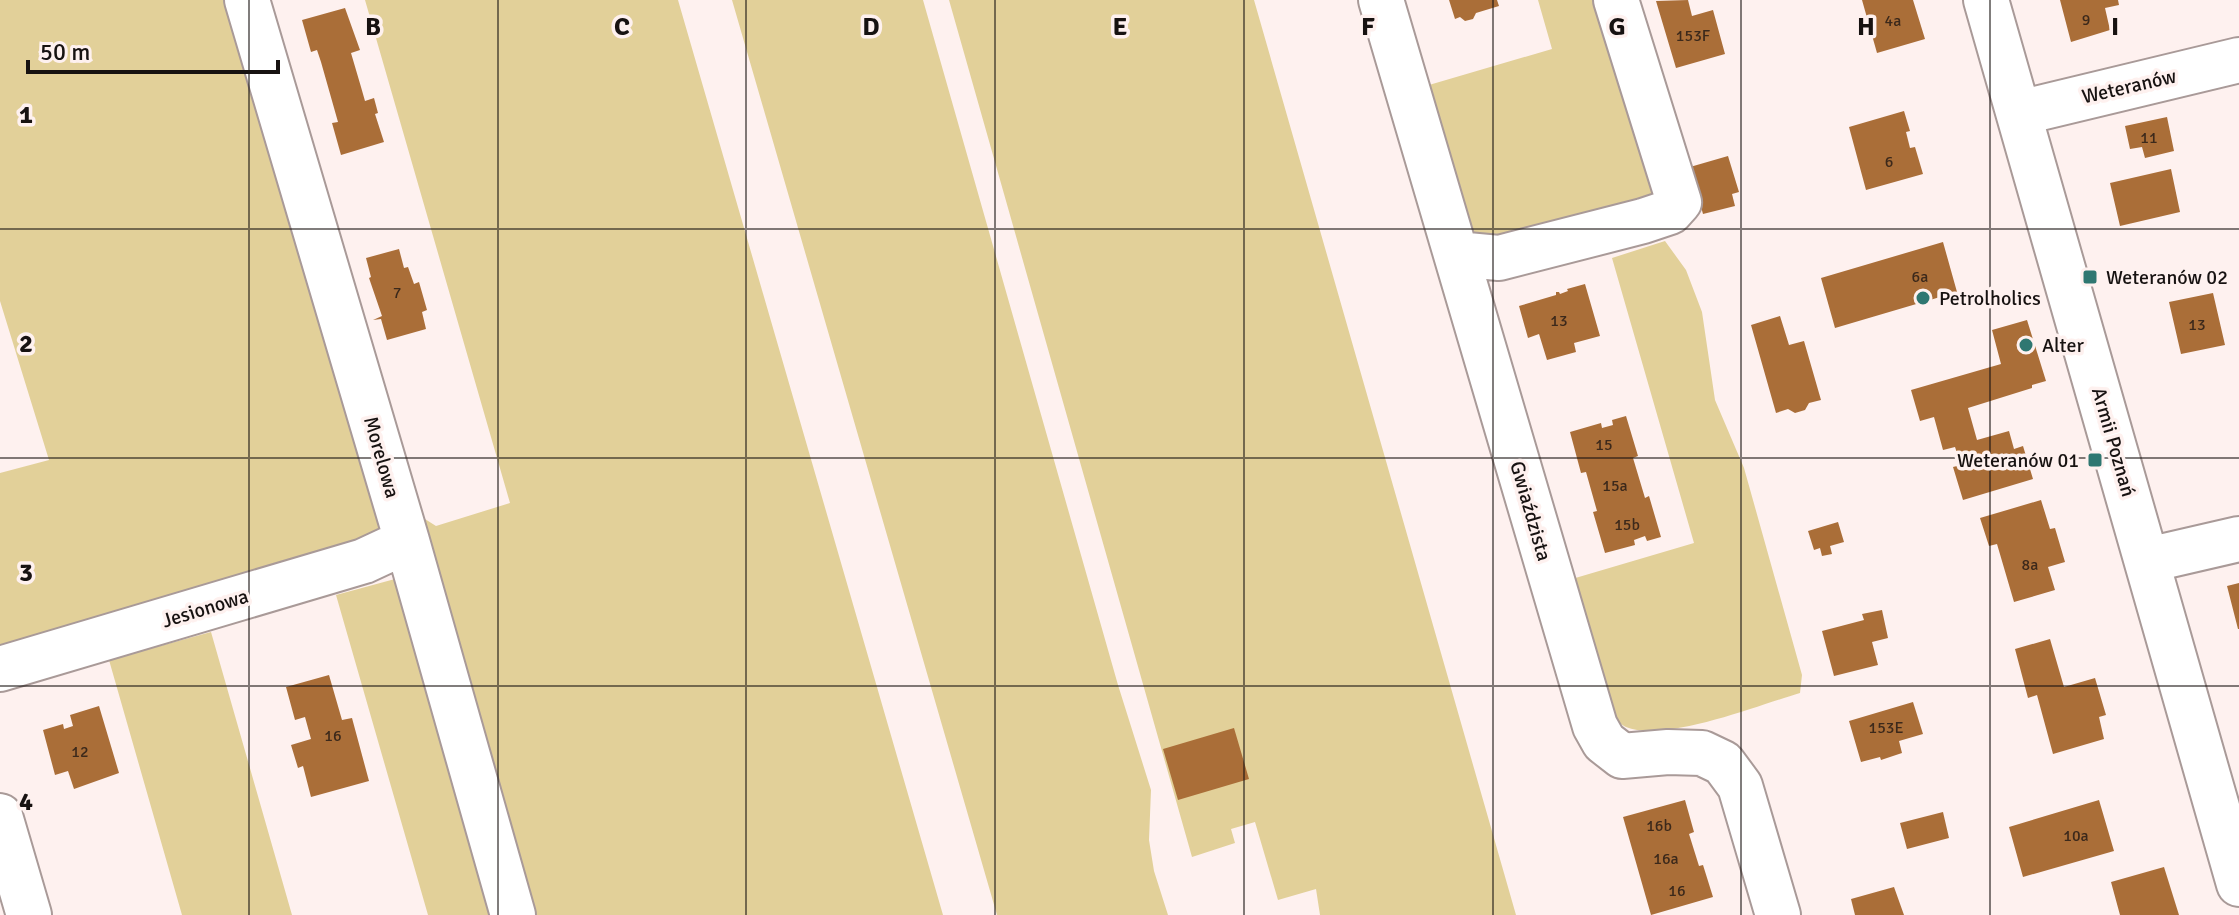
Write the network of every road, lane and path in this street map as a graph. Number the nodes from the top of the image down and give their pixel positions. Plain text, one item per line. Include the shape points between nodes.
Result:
1 (247, 0) edge
2 (1381, 0) edge
3 (1616, 0) edge
4 (1986, 0) edge
5 (2239, 60) edge
6 (2019, 113) junction
7 (1456, 254) junction
8 (2239, 539) edge
9 (407, 541) junction
10 (2148, 560) junction
11 (0, 669) edge
12 (0, 816) edge
13 (2233, 838) edge
14 (2239, 884) edge
15 (29, 915) edge
16 (513, 915) edge
17 (1778, 915) edge

1 - 9 street, Morelowa
2 - 7 street, Gwiaździsta
3 - 7 street via 1679,202 1670,212 1643,221 1499,258
4 - 6 street, Armii Poznań
5 - 6 street, Weteranów
6 - 10 street, Armii Poznań
7 - 17 street, Gwiaździsta via 1595,726 1604,742 1622,756 1702,753 1723,763 1740,786
8 - 10 street
9 - 11 street, Jesionowa via 364,561
9 - 16 street, Morelowa
10 - 13 street, Armii Poznań
12 - 15 street
13 - 14 street, Armii Poznań

